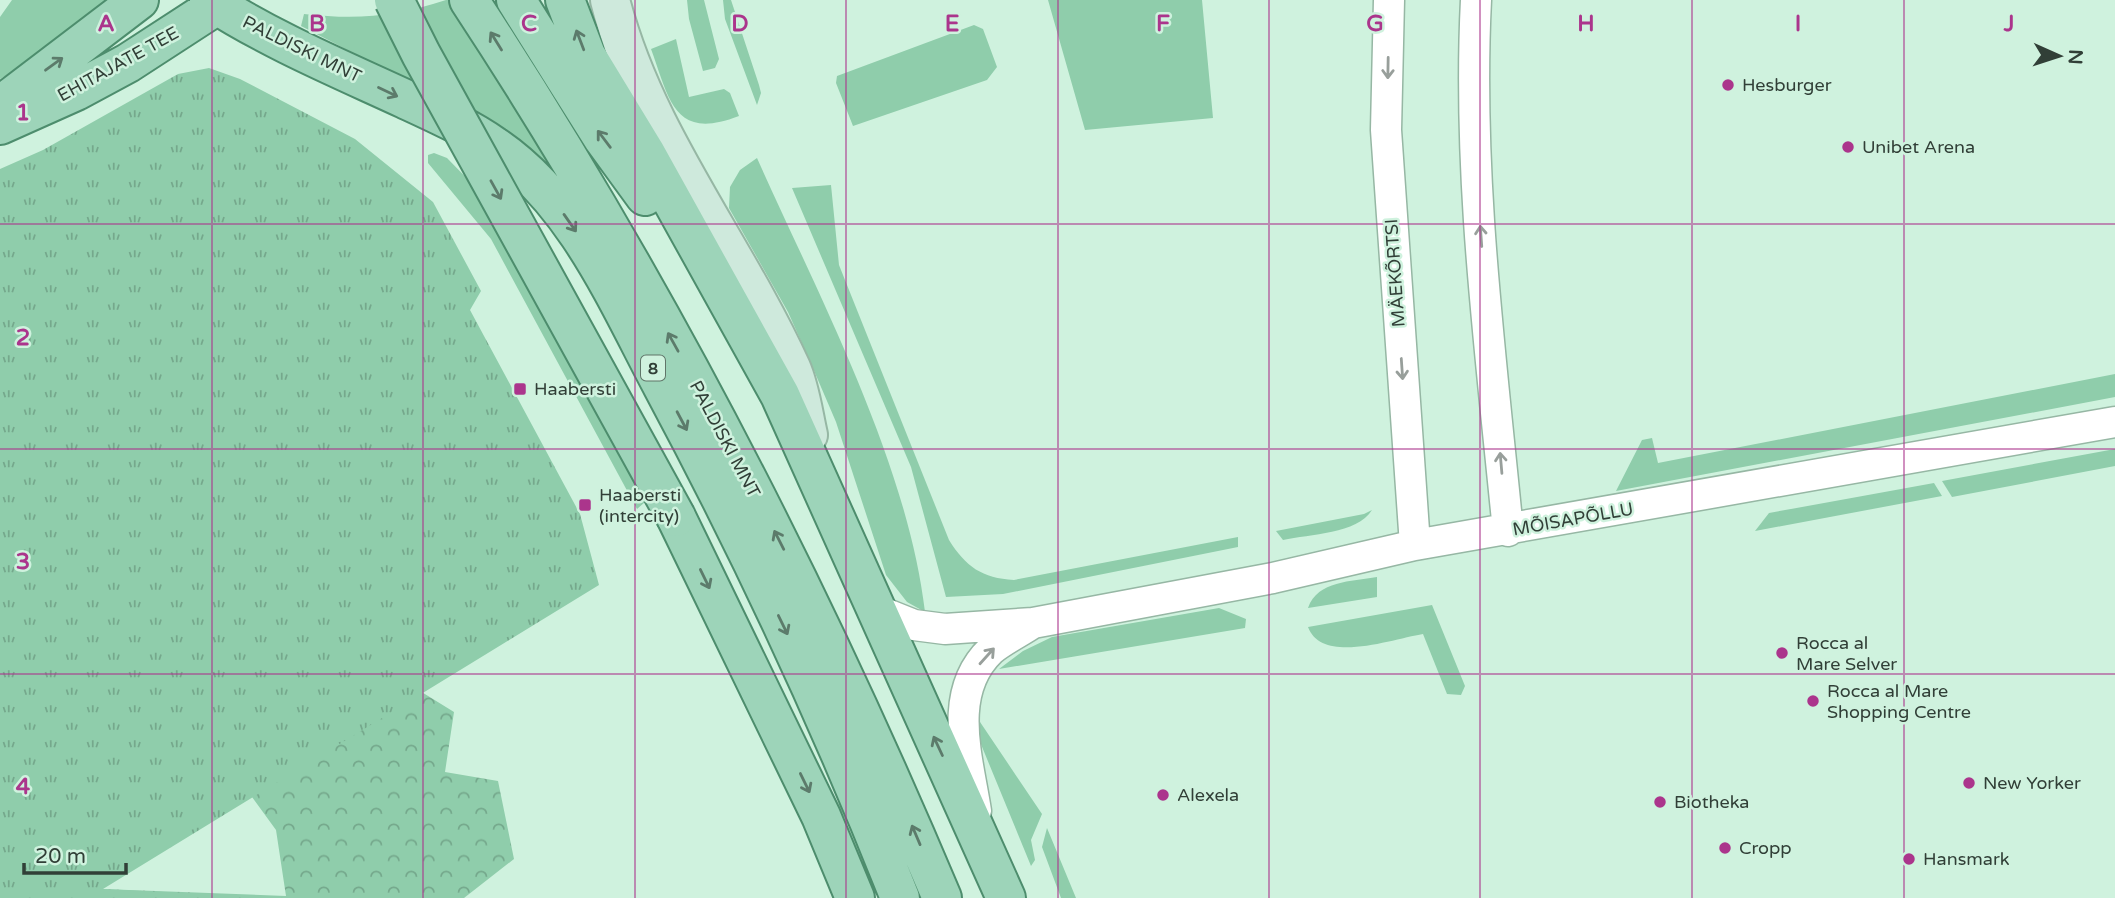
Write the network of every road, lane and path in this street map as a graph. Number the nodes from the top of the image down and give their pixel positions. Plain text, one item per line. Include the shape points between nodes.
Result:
1 (139, 0) edge
2 (394, 0) edge
3 (469, 0) edge
4 (516, 0) edge
5 (565, 0) edge
6 (610, 0) edge
7 (1389, 0) edge
8 (1476, 0) edge
9 (213, 6) edge
10 (0, 106) edge
11 (0, 125) edge
12 (2115, 422) edge
13 (822, 487) junction
14 (1508, 531) junction
15 (1415, 545) junction
16 (874, 609) junction
17 (1033, 623) junction
18 (981, 839) junction
19 (855, 898) edge
20 (900, 898) edge
21 (942, 898) edge
22 (1006, 898) edge

10 -> 1 main road
2 -> 19 main road, bridge via 676,517 821,816
21 -> 3 main road, PALDISKI MNT / 8 via 886,765 780,542 673,341
13 -> 4 main road via 752,388 638,182 602,137
13 -> 5 main road via 740,317 586,55
6 - 13 main road via 652,114 792,369
7 -> 15 street, MÄEKÕRTSI via 1386,130
14 -> 8 street via 1480,237
9 - 11 main road, EHITAJATE TEE via 76,91
9 -> 20 main road, PALDISKI MNT / 8 via 495,146 560,209 607,282 703,461 791,642
12 - 14 street, MÕISAPÕLLU
13 - 16 main road
14 - 15 street, MÕISAPÕLLU
15 - 17 street, MÕISAPÕLLU via 1273,579
16 - 17 street, MÕISAPÕLLU via 914,625 945,629
18 -> 16 main road
18 -> 17 street, MÕISAPÕLLU via 963,726 964,702 971,676 992,650
18 - 22 main road

